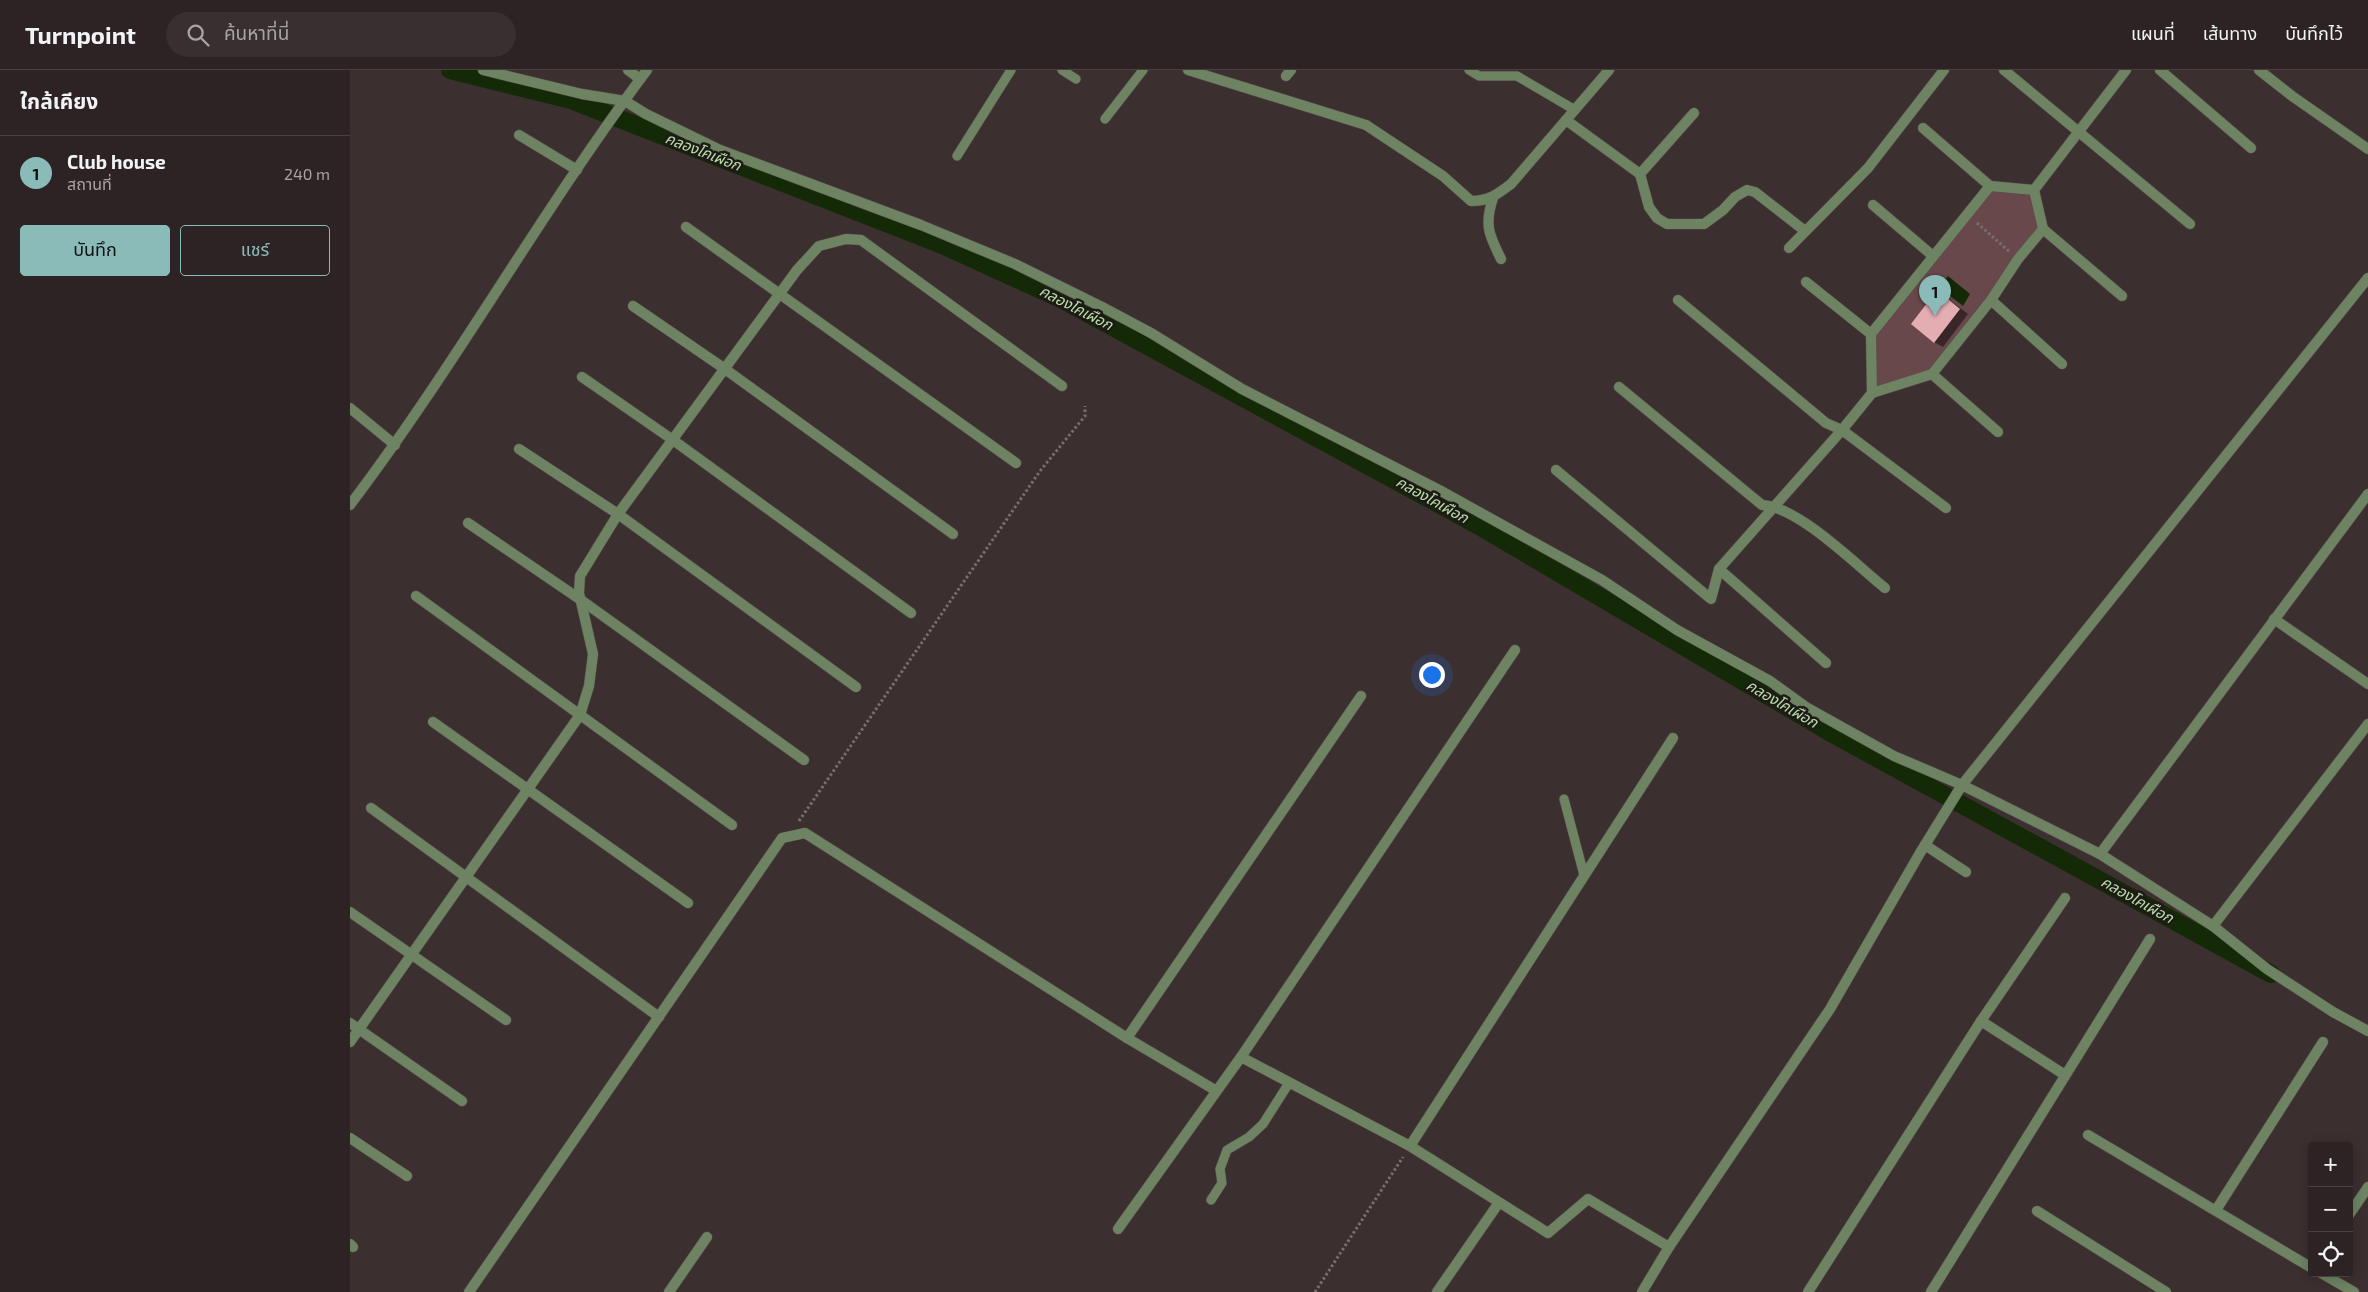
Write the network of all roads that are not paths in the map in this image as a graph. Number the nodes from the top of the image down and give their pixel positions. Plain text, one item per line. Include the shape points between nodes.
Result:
1 (483, 70) edge
2 (628, 70) edge
3 (647, 70) edge
4 (1012, 70) edge
5 (1062, 70) edge
6 (1143, 70) edge
7 (1188, 70) edge
8 (1469, 70) edge
9 (1609, 70) edge
10 (1944, 70) edge
11 (2004, 70) edge
12 (2126, 70) edge
13 (2160, 70) edge
14 (2259, 70) edge
15 (640, 79) junction
16 (1076, 79) dead end
17 (623, 103) junction
18 (1575, 110) junction
19 (1694, 113) dead end
20 (1105, 119) dead end
21 (1566, 120) junction
22 (1923, 128) dead end
23 (2079, 131) junction
24 (519, 135) dead end
25 (2251, 148) dead end
26 (2368, 148) edge
27 (957, 156) dead end
28 (577, 170) junction
29 (1640, 174) junction
30 (1990, 186) junction
31 (2034, 190) junction
32 (1493, 198) junction
33 (1873, 205) dead end
34 (2190, 224) dead end
35 (686, 227) dead end
36 (2043, 229) junction
37 (1805, 231) junction
38 (1789, 248) dead end
39 (1933, 256) junction
40 (1501, 259) dead end
41 (2368, 278) edge
42 (1806, 282) dead end
43 (780, 293) junction
44 (2122, 296) dead end
45 (1678, 300) dead end
46 (1991, 300) junction
47 (633, 306) dead end
48 (1871, 334) junction
49 (2062, 364) dead end
50 (725, 369) junction
51 (1932, 374) junction
52 (582, 377) dead end
53 (1062, 386) dead end
54 (1619, 387) dead end
55 (1872, 393) junction
56 (350, 408) edge
57 (1842, 430) junction
58 (1998, 432) dead end
59 (673, 440) junction
60 (395, 445) junction
61 (519, 449) dead end
62 (1016, 463) dead end
63 (1556, 470) dead end
64 (2368, 494) edge
65 (350, 505) edge
66 (1775, 506) junction
67 (1946, 508) dead end
68 (618, 514) junction
69 (468, 523) dead end
70 (953, 534) dead end
71 (1720, 569) junction
72 (1885, 588) dead end
73 (416, 596) dead end
74 (581, 600) junction
75 (911, 613) dead end
76 (2274, 619) junction
77 (1515, 650) dead end
78 (1826, 663) dead end
79 (2368, 684) edge
80 (856, 687) dead end
81 (1361, 696) dead end
82 (580, 715) junction
83 (433, 722) dead end
84 (2368, 724) edge
85 (1673, 738) dead end
86 (804, 760) dead end
87 (529, 788) junction
88 (1960, 788) junction
89 (1564, 799) dead end
90 (371, 808) dead end
91 (732, 825) dead end
92 (1925, 845) junction
93 (2100, 854) junction
94 (1966, 872) dead end
95 (1584, 875) junction
96 (467, 877) junction
97 (2065, 898) dead end
98 (688, 903) dead end
99 (350, 912) edge
100 (2213, 926) junction
101 (2150, 939) dead end
102 (410, 955) junction
103 (659, 1017) junction
104 (506, 1020) dead end
105 (1981, 1021) junction
106 (350, 1023) edge
107 (359, 1029) junction
108 (2368, 1031) edge
109 (1127, 1038) junction
110 (350, 1042) edge
111 (2323, 1042) dead end
112 (1241, 1057) junction
113 (2065, 1076) junction
114 (1289, 1082) junction
115 (1215, 1090) junction
116 (462, 1100) dead end
117 (2088, 1135) dead end
118 (350, 1138) edge
119 (1410, 1146) junction
120 (408, 1176) dead end
121 (2368, 1187) edge
122 (1211, 1200) dead end
123 (1498, 1204) junction
124 (2353, 1209) edge
125 (2216, 1210) junction
126 (2037, 1211) dead end
127 (1118, 1229) dead end
128 (708, 1237) dead end
129 (1669, 1247) junction
130 (2308, 1266) edge
131 (2329, 1277) edge
132 (469, 1292) edge
133 (670, 1292) edge
134 (1437, 1292) edge
135 (1642, 1292) edge
136 (1808, 1292) edge
137 (1931, 1292) edge
138 (2166, 1292) edge
139 (2354, 1292) edge

1 - 17 street
2 - 15 street
3 - 15 street
4 - 27 lane
5 - 16 lane
6 - 20 lane
7 - 32 street via 1366,125 1443,176 1471,200
8 - 18 lane via 1479,76 1517,76
9 - 18 street
10 - 37 street via 1868,168
11 - 23 street
12 - 23 street
13 - 25 street
14 - 26 street
15 - 17 street
17 - 28 street
17 - 88 street via 720,150 929,228 1014,264 1104,308 1242,389 1441,491 1602,580 1677,630 1770,681 1806,707
18 - 21 street
19 - 29 street
21 - 29 street
21 - 32 street via 1510,184
22 - 30 street
23 - 31 street
23 - 34 street
24 - 28 street
28 - 60 street
29 - 37 street via 1649,207 1657,218 1667,224 1704,224 1747,190 1755,192
30 - 31 street
30 - 39 street
31 - 36 street
32 - 40 street via 1488,228
33 - 39 street
35 - 43 street
36 - 44 street
36 - 46 street
37 - 38 street
39 - 48 street
41 - 88 street
42 - 48 street
43 - 50 street
43 - 53 street via 819,246 846,239 861,240
43 - 62 street
45 - 57 street via 1826,422
46 - 49 street
46 - 51 street
47 - 50 street
48 - 55 street
50 - 59 street
50 - 70 street
51 - 55 street
51 - 58 street
52 - 59 street
54 - 66 street via 1762,505
55 - 57 street
56 - 60 street
57 - 66 street
57 - 67 street
59 - 68 street
59 - 75 street
60 - 65 street
61 - 68 street
63 - 71 street via 1712,599
64 - 76 street
66 - 71 street
66 - 72 street via 1805,523
68 - 74 street via 580,576
68 - 80 street
69 - 74 street
71 - 78 street
73 - 82 street
74 - 82 street via 593,654 589,686
74 - 86 street
76 - 79 street
76 - 93 street
77 - 112 street
81 - 109 street
82 - 87 street
82 - 91 street
83 - 87 street
84 - 100 street
85 - 95 street
87 - 96 street
87 - 98 street
88 - 92 street
88 - 93 street
89 - 95 lane
90 - 96 street
92 - 94 street
92 - 129 street via 1830,1009
93 - 100 street
95 - 119 street
96 - 102 street
96 - 103 street
97 - 105 street
99 - 102 street
100 - 108 street via 2267,969
101 - 113 street
102 - 104 street
102 - 107 street
103 - 109 street via 782,838 805,833
103 - 132 street
105 - 113 street
105 - 136 street
106 - 107 street
107 - 110 street
107 - 116 street
109 - 115 street
111 - 125 street
112 - 114 street
112 - 115 street
113 - 137 street
114 - 119 street
114 - 122 lane via 1262,1124 1227,1150 1220,1169 1222,1183
115 - 127 street
117 - 125 street
118 - 120 street
119 - 123 street
121 - 124 street
123 - 129 street via 1548,1233 1588,1199
123 - 134 street
125 - 130 street
126 - 138 street
128 - 133 street
129 - 135 street
131 - 139 street

